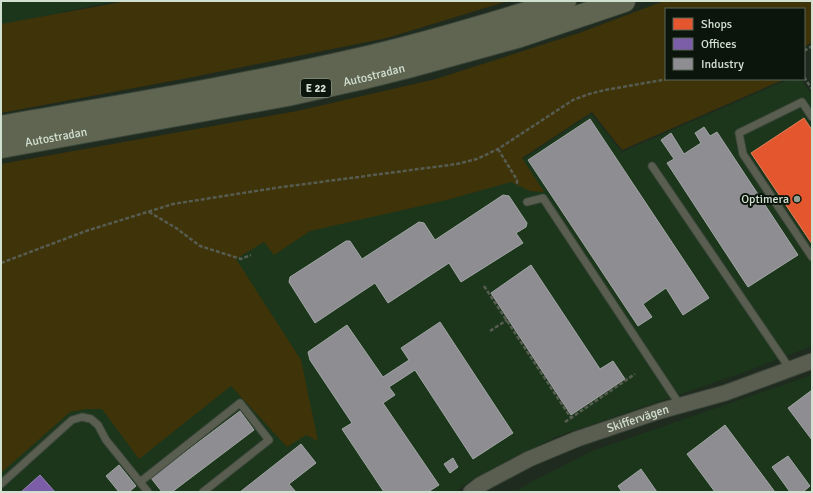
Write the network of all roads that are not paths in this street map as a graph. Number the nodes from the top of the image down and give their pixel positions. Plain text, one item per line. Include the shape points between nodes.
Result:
1 (564, 1) edge
2 (624, 1) edge
3 (812, 117) edge
4 (1, 127) edge
5 (1, 147) edge
6 (652, 166) dead end
7 (527, 202) dead end
8 (812, 258) edge
9 (812, 361) edge
10 (790, 370) junction
11 (680, 405) junction
12 (140, 482) junction
13 (1, 484) edge
14 (148, 492) edge
15 (203, 492) edge
16 (471, 492) edge

1 - 4 highway, Autostradan / E 22 via 413,46 355,60
2 - 5 highway, Autostradan / E 22 via 517,37 364,78 287,95
3 - 8 lane via 802,102 739,133 743,154
6 - 10 lane
7 - 11 lane via 543,198
9 - 10 street, Skiffervägen
10 - 11 street, Skiffervägen
11 - 16 street, Skiffervägen via 529,459
12 - 13 lane via 106,440 98,425 91,419 82,417 72,420
12 - 14 lane
12 - 15 lane via 240,403 269,440

